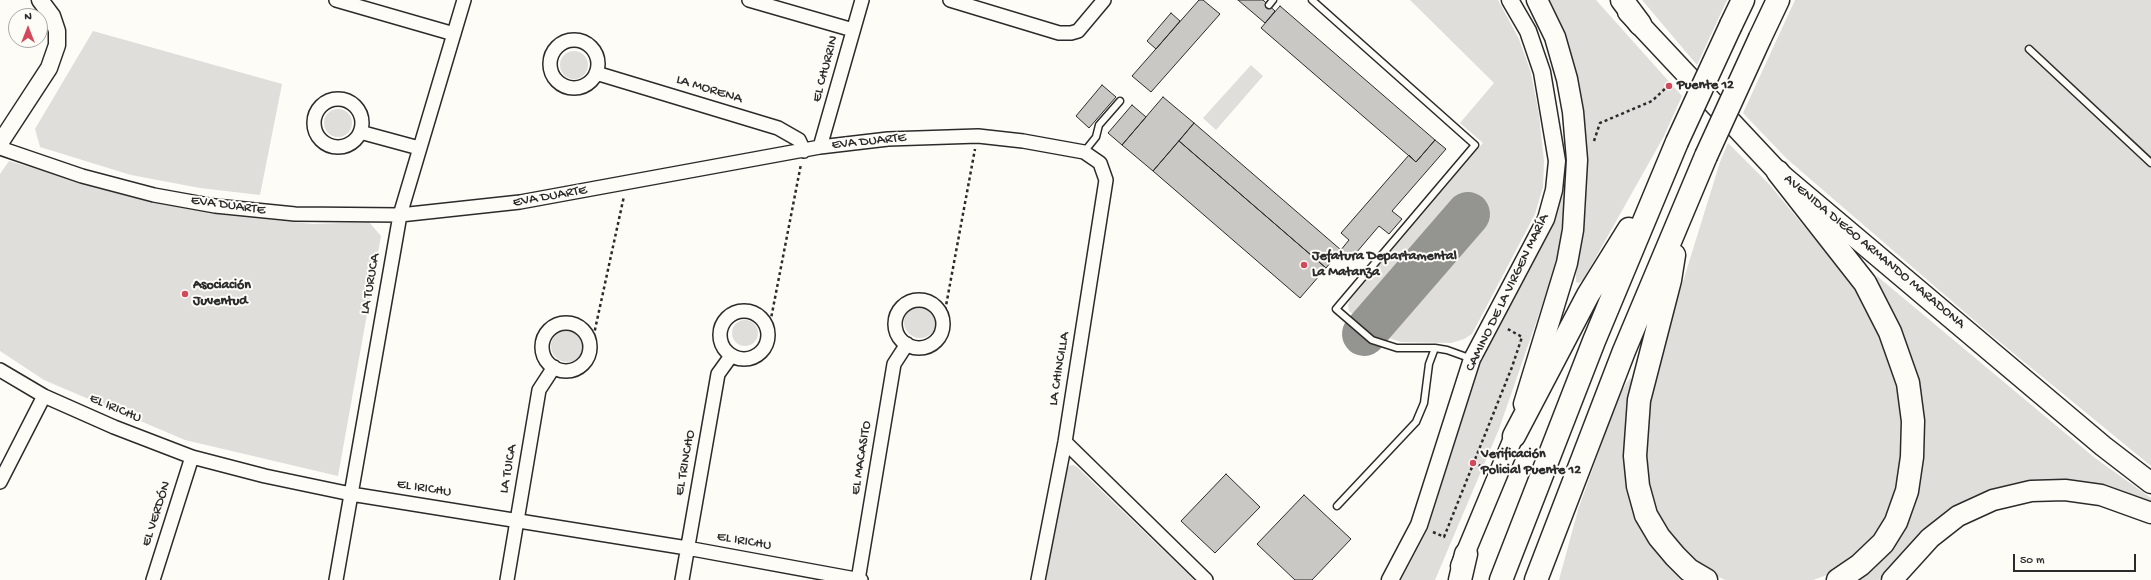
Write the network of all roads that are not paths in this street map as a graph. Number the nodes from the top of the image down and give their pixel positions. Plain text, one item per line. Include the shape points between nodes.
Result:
1 (40, 0) edge
2 (336, 0) edge
3 (464, 0) edge
4 (749, 0) edge
5 (862, 0) edge
6 (950, 0) edge
7 (1104, 0) edge
8 (1312, 0) edge
9 (1510, 0) edge
10 (1537, 0) edge
11 (1617, 0) edge
12 (1622, 0) edge
13 (1743, 0) edge
14 (1778, 0) edge
15 (1640, 24) junction
16 (853, 30) junction
17 (454, 34) junction
18 (2029, 49) dead end
19 (596, 73) dead end
20 (1120, 101) dead end
21 (360, 132) dead end
22 (0, 143) edge
23 (820, 147) junction
24 (0, 148) edge
25 (419, 148) junction
26 (804, 151) junction
27 (1084, 152) junction
28 (1100, 163) joint
29 (2151, 163) edge
30 (1778, 172) junction
31 (1661, 179) junction
32 (400, 215) junction
33 (1681, 215) junction
34 (906, 344) junction
35 (1435, 348) junction
36 (732, 356) junction
37 (1472, 359) junction
38 (554, 367) junction
39 (0, 370) edge
40 (44, 396) junction
41 (1514, 436) junction
42 (1065, 442) junction
43 (192, 457) junction
44 (0, 482) edge
45 (2151, 483) edge
46 (351, 494) junction
47 (1337, 506) dead end
48 (2151, 513) edge
49 (517, 520) junction
50 (1550, 542) junction
51 (687, 548) junction
52 (1466, 554) junction
53 (153, 580) edge
54 (336, 580) edge
55 (507, 580) edge
56 (682, 580) edge
57 (858, 580) edge
58 (861, 580) edge
59 (1038, 580) edge
60 (1206, 580) edge
61 (1390, 580) edge
62 (1454, 580) edge
63 (1460, 580) edge
64 (1501, 580) edge
65 (1536, 580) edge
66 (1542, 580) edge
67 (1706, 580) edge
68 (1838, 580) edge
69 (1892, 580) edge

1 - 22 street via 52,16 57,31 57,45 49,68
2 - 17 street
3 - 17 street, LA TURUCA
4 - 16 street
5 - 16 street, EL CHURRIN
6 - 7 street via 1059,33 1078,31
8 - 35 lane via 1475,145 1336,309 1372,340 1397,348
9 - 37 street, CAMINO DE LA VIRGEN MARÍA via 1528,31 1542,72 1557,161 1554,190 1546,219
10 - 41 main road via 1556,37 1574,112 1577,160 1575,206 1567,263
11 - 15 main road, AVENIDA DIEGO ARMANDO MARADONA
12 - 15 highway
13 - 31 highway, bridge
14 - 33 highway, bridge
15 - 30 main road, AVENIDA DIEGO ARMANDO MARADONA
16 - 23 street, EL CHURRIN
17 - 25 street, LA TURUCA
18 - 29 lane
19 - 26 street, LA MORENA via 778,128 799,140
20 - 27 lane via 1099,124 1096,137
21 - 25 street
23 - 26 street, EVA DUARTE
23 - 27 street, EVA DUARTE via 888,139 978,136
24 - 32 street, EVA DUARTE via 82,176 154,195 215,206 295,214
25 - 32 street, LA TURUCA
26 - 32 street, EVA DUARTE via 513,203
27 - 28 street, EVA DUARTE
28 - 42 street, LA CHINCILLA via 1106,180
30 - 45 main road, AVENIDA DIEGO ARMANDO MARADONA via 2103,446
30 - 68 highway via 1865,283 1890,332 1908,383 1913,421 1912,450 1907,491 1896,522 1883,543 1860,565
31 - 41 highway via 1588,295
31 - 64 highway via 1594,341
32 - 46 street, LA TURUCA
33 - 50 highway via 1624,351
33 - 67 highway via 1670,280 1639,400 1635,456 1638,486 1646,514 1659,537 1680,561
34 - 34 street via 898,336 895,324 898,312 906,303 918,300 930,302 937,307 943,322 940,336 935,342 921,348
34 - 57 street, EL MACASITO via 894,364
35 - 37 lane
35 - 47 lane via 1429,364 1424,404 1416,422
36 - 36 street via 724,349 720,340 720,330 724,321 740,312 750,312 759,316 768,334 764,349 752,359 742,360
36 - 51 street, EL TRINCHO via 718,374
37 - 61 street, CAMINO DE LA VIRGEN MARÍA via 1419,525
38 - 38 street via 544,356 542,348 543,340 552,327 567,322 582,328 587,333 591,348 589,356 578,368 562,370
38 - 49 street, LA TUICA via 539,390
39 - 40 street, EL IRICHU
40 - 43 street, EL IRICHU
40 - 44 street
41 - 52 main road
42 - 59 street, LA CHINCILLA
42 - 60 street
43 - 46 street, EL IRICHU
43 - 53 street, EL VERDÓN
46 - 49 street, EL IRICHU
46 - 54 street, LA TURUCA
48 - 69 main road via 2101,495 2065,490 2031,491 1993,500 1958,516 1930,538
49 - 51 street, EL IRICHU
49 - 55 street, LA TUICA
50 - 65 highway
50 - 66 highway
51 - 56 street, EL TRINCHO
51 - 57 street, EL IRICHU
52 - 62 main road
52 - 63 highway
57 - 58 street, EL IRICHU

